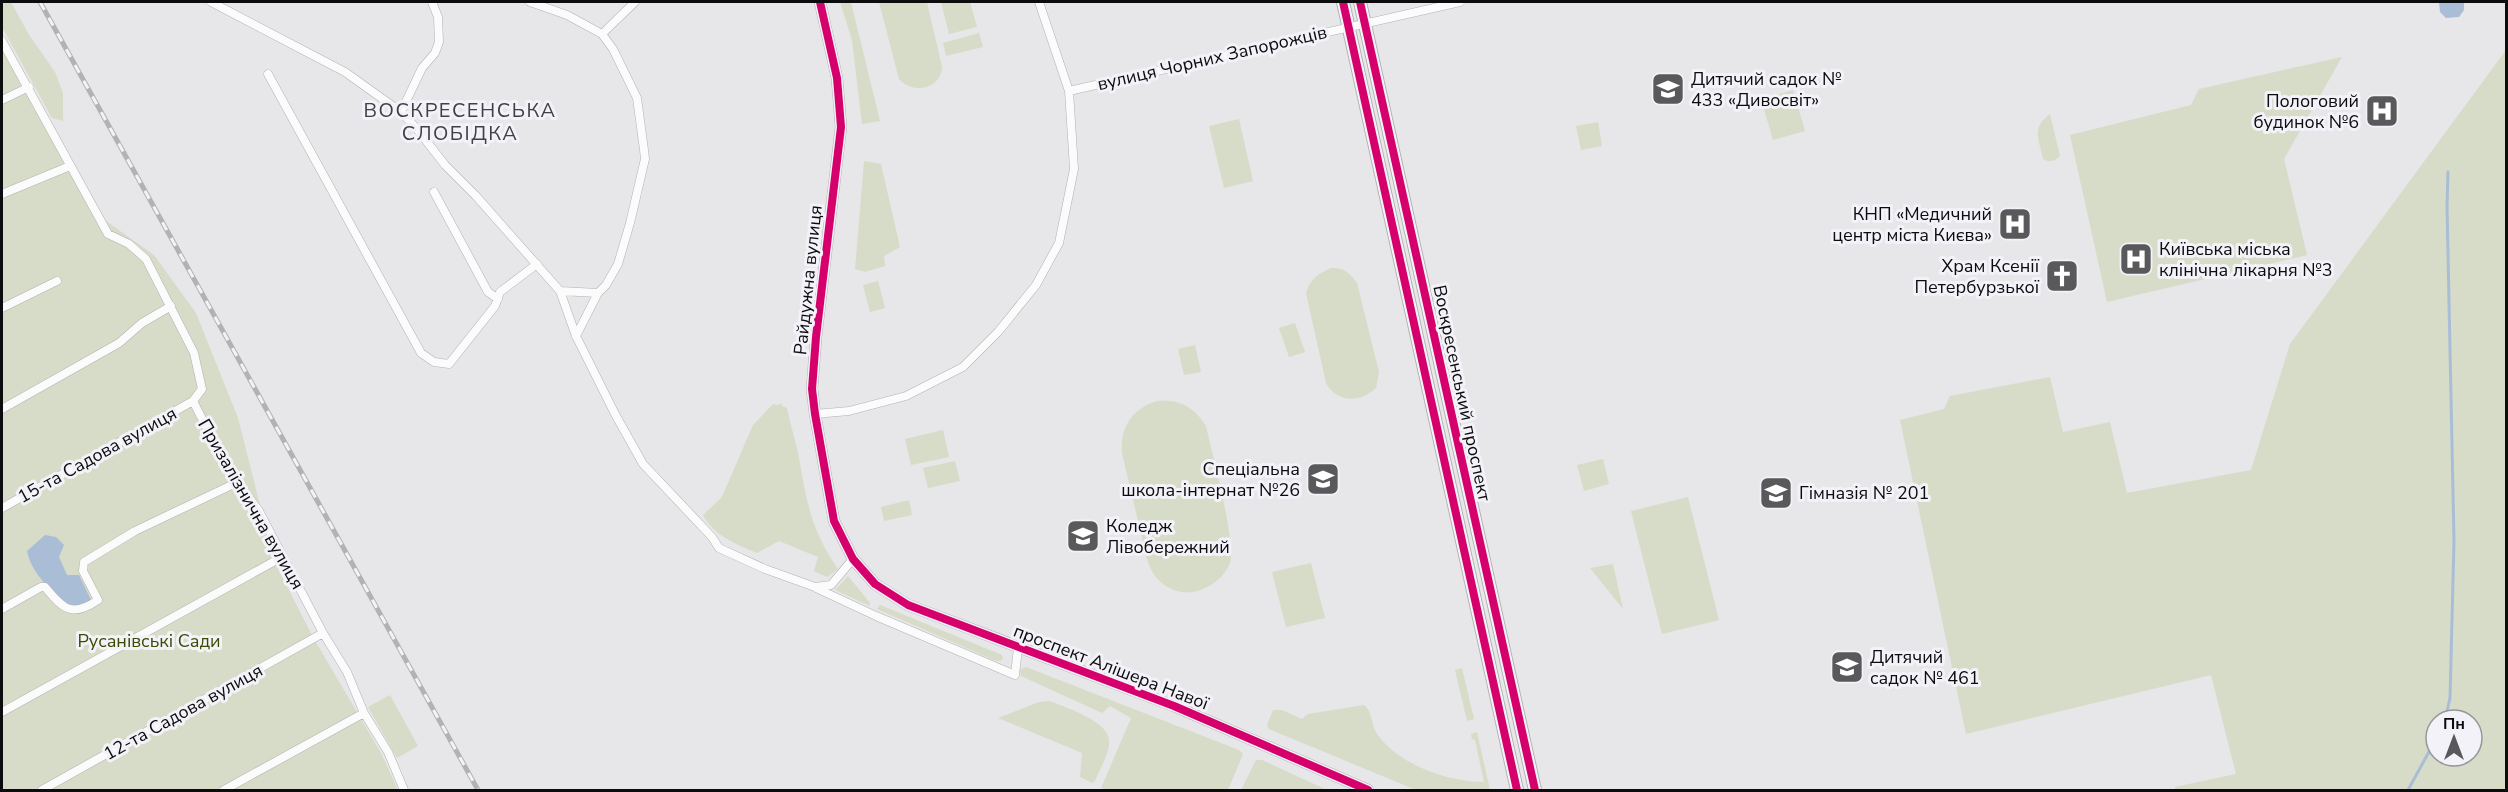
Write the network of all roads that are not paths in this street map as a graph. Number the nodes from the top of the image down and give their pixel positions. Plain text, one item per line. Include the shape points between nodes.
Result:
1 (211, 2) edge
2 (432, 2) edge
3 (530, 2) edge
4 (635, 2) edge
5 (820, 2) edge
6 (1039, 2) edge
7 (1343, 2) edge
8 (1360, 2) edge
9 (1460, 2) edge
10 (1365, 23) junction
11 (1348, 27) junction
12 (602, 34) junction
13 (2, 41) edge
14 (268, 74) dead end
15 (29, 87) junction
16 (1069, 92) junction
17 (2, 100) edge
18 (401, 112) junction
19 (70, 166) junction
20 (434, 192) dead end
21 (2, 194) edge
22 (537, 264) junction
23 (57, 280) dead end
24 (560, 291) junction
25 (598, 293) junction
26 (498, 299) junction
27 (171, 306) junction
28 (2, 308) edge
29 (576, 336) junction
30 (193, 401) junction
31 (2, 409) edge
32 (815, 414) junction
33 (238, 482) junction
34 (2, 508) edge
35 (282, 557) junction
36 (853, 559) junction
37 (815, 587) junction
38 (2, 609) edge
39 (323, 633) junction
40 (1018, 648) junction
41 (2, 712) edge
42 (364, 713) junction
43 (42, 790) edge
44 (224, 790) edge
45 (404, 790) edge
46 (1368, 790) edge
47 (1517, 790) edge
48 (1535, 790) edge

1 - 18 street via 345,72
2 - 18 street via 440,42 422,68
3 - 12 street via 567,15
4 - 12 street
5 - 32 street, Райдужна вулиця via 837,78 841,127 816,336 812,390
6 - 16 street
7 - 11 main road, Воскресенський проспект
8 - 10 main road, Воскресенський проспект
9 - 10 street, вулиця Чорних Запорожців
10 - 11 street, вулиця Чорних Запорожців
10 - 48 main road, Воскресенський проспект
11 - 16 street, вулиця Чорних Запорожців
11 - 47 main road, Воскресенський проспект
12 - 25 street via 637,98 645,159 618,264
13 - 15 street, Призалізнична вулиця
14 - 26 street via 421,353 434,362 448,364
15 - 17 street
15 - 19 street, Призалізнична вулиця
16 - 32 street via 1074,169 1059,243 1036,285 963,368 906,396 849,411
18 - 22 street
19 - 21 street
19 - 27 street, Призалізнична вулиця via 108,234 129,244 146,259
20 - 26 street via 488,292
22 - 24 street
22 - 26 street via 500,292
23 - 28 street
24 - 25 street
24 - 29 street
25 - 29 street
27 - 30 street, Призалізнична вулиця via 194,353 202,390
27 - 31 street via 119,343
29 - 37 street via 643,464 719,548
30 - 33 street, Призалізнична вулиця
30 - 34 street, 15-та Садова вулиця
32 - 36 street, Райдужна вулиця via 834,521
33 - 35 street, Призалізнична вулиця via 259,511
33 - 38 street via 135,531 84,562 83,571 98,600 85,609 72,611 41,587
35 - 39 street, Призалізнична вулиця
35 - 41 street
36 - 37 street via 831,585
36 - 40 street, проспект Алішера Навої via 875,584 908,605
37 - 40 street via 1015,675
39 - 42 street, Призалізнична вулиця via 347,672
39 - 43 street, 12-та Садова вулиця
40 - 46 street, проспект Алішера Навої via 1174,706
42 - 44 street
42 - 45 street, Призалізнична вулиця via 388,752

